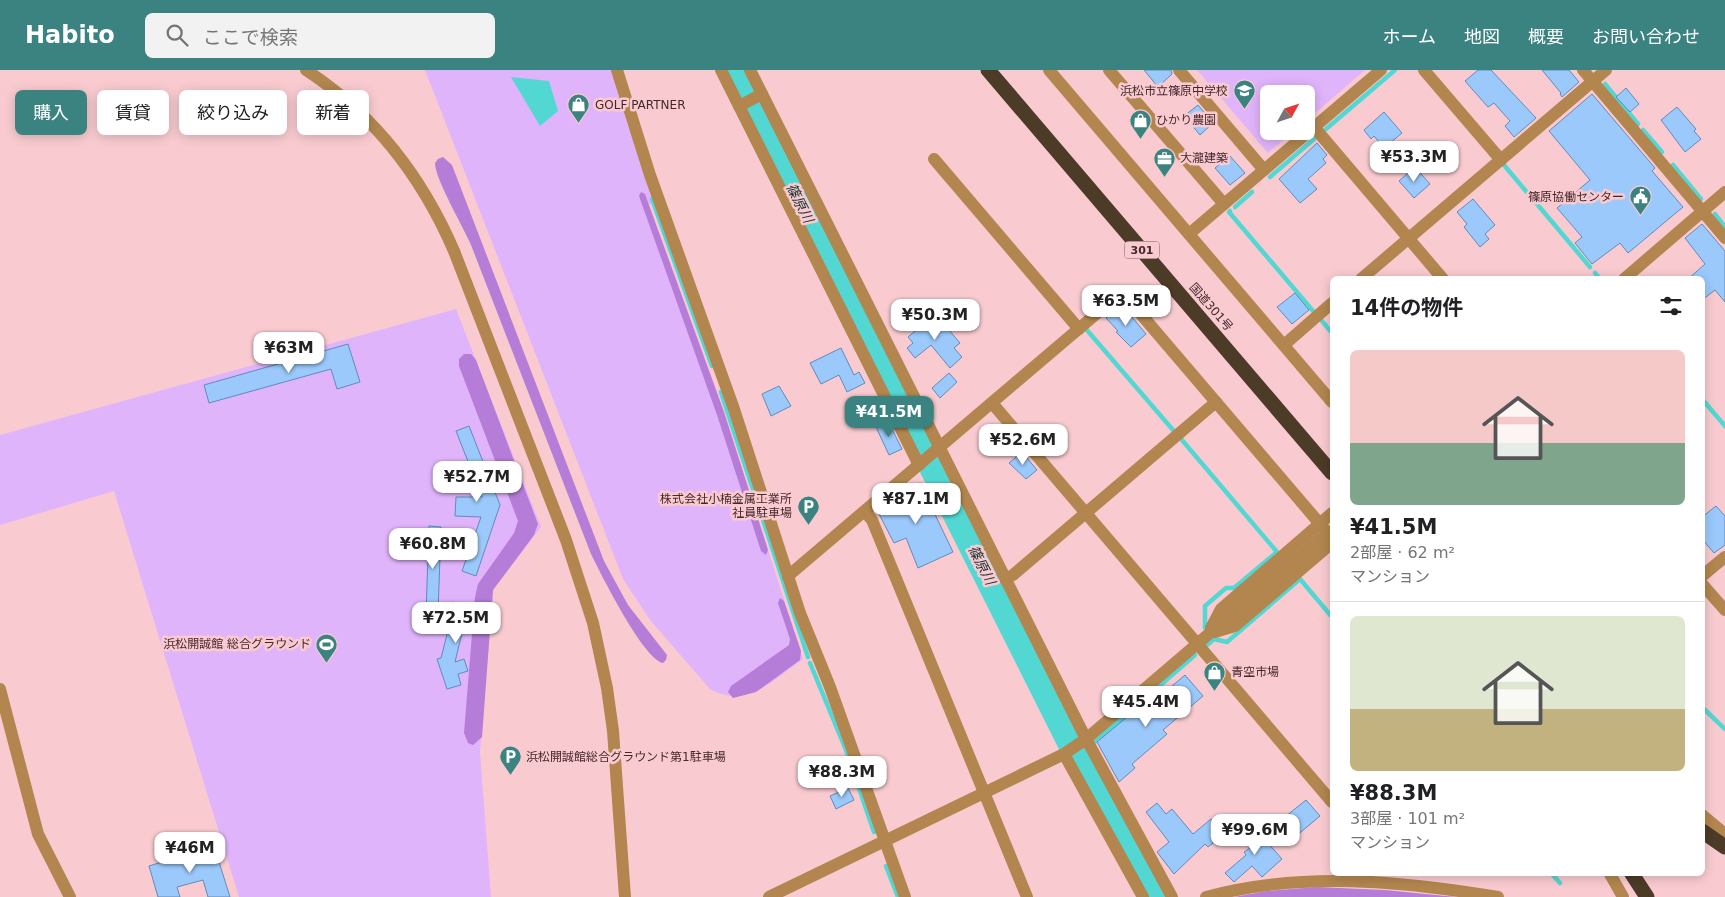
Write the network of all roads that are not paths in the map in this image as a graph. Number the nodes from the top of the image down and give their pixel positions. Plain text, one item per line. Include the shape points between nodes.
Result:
1 (306, 70) edge
2 (617, 70) edge
3 (721, 70) edge
4 (750, 70) edge
5 (988, 70) edge
6 (1049, 70) edge
7 (1108, 70) edge
8 (1179, 70) edge
9 (1381, 70) edge
10 (1424, 70) edge
11 (1584, 70) edge
12 (1606, 70) edge
13 (1593, 81) junction
14 (759, 95) junction
15 (740, 105) junction
16 (1315, 127) edge
17 (1315, 129) edge
18 (1300, 140) edge
19 (934, 159) dead end
20 (1501, 160) junction
21 (1264, 170) junction
22 (1725, 192) edge
23 (1224, 204) junction
24 (1703, 211) junction
25 (1189, 234) junction
26 (1409, 238) junction
27 (1725, 238) edge
28 (1365, 276) edge
29 (1441, 276) edge
30 (1627, 276) edge
31 (1330, 305) edge
32 (1079, 329) junction
33 (1284, 345) junction
34 (1330, 400) edge
35 (1216, 402) junction
36 (992, 403) junction
37 (937, 450) junction
38 (920, 464) junction
39 (1330, 471) edge
40 (865, 512) junction
41 (1086, 514) junction
42 (1330, 515) edge
43 (1320, 524) junction
44 (1328, 540) edge
45 (1725, 557) edge
46 (1705, 574) edge
47 (788, 576) junction
48 (1005, 579) junction
49 (1705, 587) edge
50 (1725, 610) edge
51 (1208, 635) junction
52 (1197, 644) junction
53 (0, 689) edge
54 (1083, 741) junction
55 (1065, 752) junction
56 (984, 793) junction
57 (1330, 800) edge
58 (1705, 817) edge
59 (1705, 833) edge
60 (1725, 834) edge
61 (885, 842) junction
62 (1725, 848) edge
63 (1611, 876) edge
64 (1633, 876) edge
65 (1354, 877) edge
66 (1395, 879) edge
67 (1623, 896) edge
68 (70, 897) edge
69 (625, 897) edge
70 (769, 897) edge
71 (905, 897) edge
72 (1027, 897) edge
73 (1143, 897) edge
74 (1172, 897) edge
75 (1206, 897) edge
76 (1498, 897) edge
77 (1647, 897) edge

1 - 69 street via 341,95 377,128 408,166 434,207 563,530 591,616 607,688
2 - 47 street
3 - 15 street
4 - 14 street
5 - 39 highway, 国道301号 / 301
6 - 25 street
7 - 23 street
8 - 21 street
9 - 16 street
10 - 20 street
11 - 13 street
12 - 13 street
13 - 20 street
13 - 24 street
14 - 15 street
14 - 37 street
15 - 38 street
17 - 26 street
18 - 21 street
19 - 32 street
20 - 26 street
21 - 23 street
22 - 24 street
23 - 25 street
24 - 27 street
24 - 30 street
25 - 33 street
26 - 28 street
26 - 29 street
31 - 33 street
32 - 35 street via 1122,292
32 - 36 street
33 - 34 street
35 - 41 street
35 - 43 street
36 - 37 street
36 - 41 street
37 - 38 street
37 - 48 street
38 - 40 street
40 - 47 street
40 - 56 street via 872,520
41 - 48 street
41 - 52 street
42 - 43 street
43 - 44 street
43 - 51 street via 1221,609
44 - 51 street
45 - 46 street
47 - 61 street
48 - 54 street
49 - 50 street
51 - 52 street
52 - 54 street
52 - 57 street
53 - 68 street via 38,834
54 - 55 street
54 - 74 street
55 - 56 street
55 - 73 street
56 - 61 street
56 - 72 street
58 - 60 street
59 - 62 highway
61 - 70 street
61 - 71 street
63 - 67 street
64 - 77 highway
65 - 66 street
65 - 75 street via 1292,881
66 - 76 street

